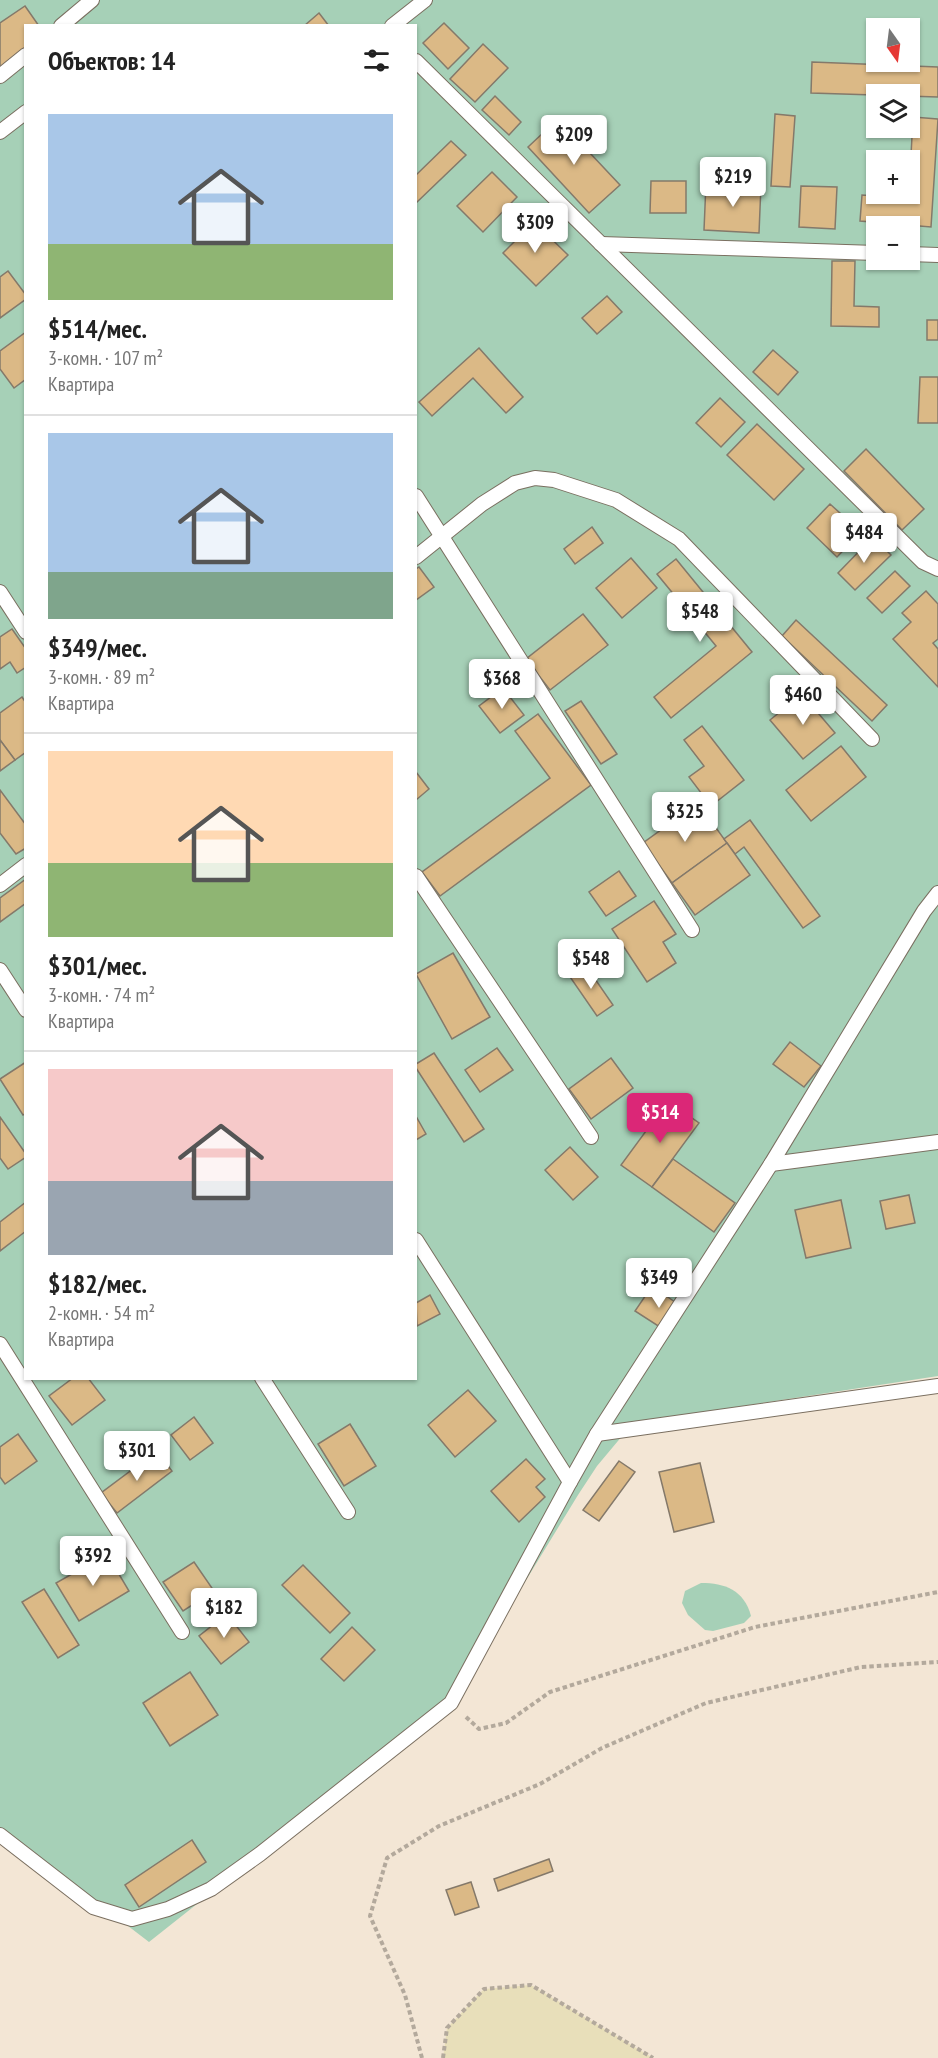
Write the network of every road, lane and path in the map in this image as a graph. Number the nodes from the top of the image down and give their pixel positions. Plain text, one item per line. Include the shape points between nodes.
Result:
1 (92, 0) edge
2 (425, 0) edge
3 (63, 24) edge
4 (395, 24) edge
5 (24, 57) edge
6 (417, 62) edge
7 (0, 76) edge
8 (24, 114) edge
9 (0, 132) edge
10 (601, 244) junction
11 (866, 253) edge
12 (920, 254) edge
13 (938, 255) edge
14 (417, 498) edge
15 (441, 537) junction
16 (417, 556) edge
17 (938, 569) edge
18 (0, 592) edge
19 (24, 629) edge
20 (872, 739) dead end
21 (24, 867) edge
22 (417, 877) edge
23 (0, 885) edge
24 (938, 893) edge
25 (692, 930) dead end
26 (0, 970) edge
27 (24, 1007) edge
28 (591, 1137) dead end
29 (938, 1142) edge
30 (771, 1164) junction
31 (417, 1242) edge
32 (0, 1344) edge
33 (263, 1380) edge
34 (938, 1386) edge
35 (597, 1434) junction
36 (570, 1482) junction
37 (348, 1512) dead end
38 (938, 1592) edge
39 (182, 1632) dead end
40 (938, 1662) edge
41 (451, 1703) junction
42 (0, 1835) edge
43 (423, 2058) edge
44 (443, 2058) edge
45 (653, 2058) edge

1 - 3 lane
2 - 4 lane
5 - 7 lane
6 - 10 lane
8 - 9 lane
10 - 11 lane
10 - 17 lane via 923,562
12 - 13 lane
14 - 15 lane
15 - 16 lane
15 - 20 lane via 515,483 535,478 554,480 616,500 678,539
15 - 25 lane
18 - 19 lane
21 - 23 lane
22 - 28 lane
24 - 30 lane
26 - 27 lane
29 - 30 lane
30 - 35 lane
31 - 36 lane
32 - 39 lane
33 - 37 lane
34 - 35 lane
35 - 36 lane
36 - 41 lane
38 - 41 path via 755,1627 550,1692 506,1723 479,1730
40 - 43 path via 861,1667 706,1703 602,1748 540,1784 440,1826 387,1858 370,1916 405,1995
41 - 42 lane via 212,1889 168,1909 132,1919 93,1907
44 - 45 path via 447,2028 484,1989 531,1985

